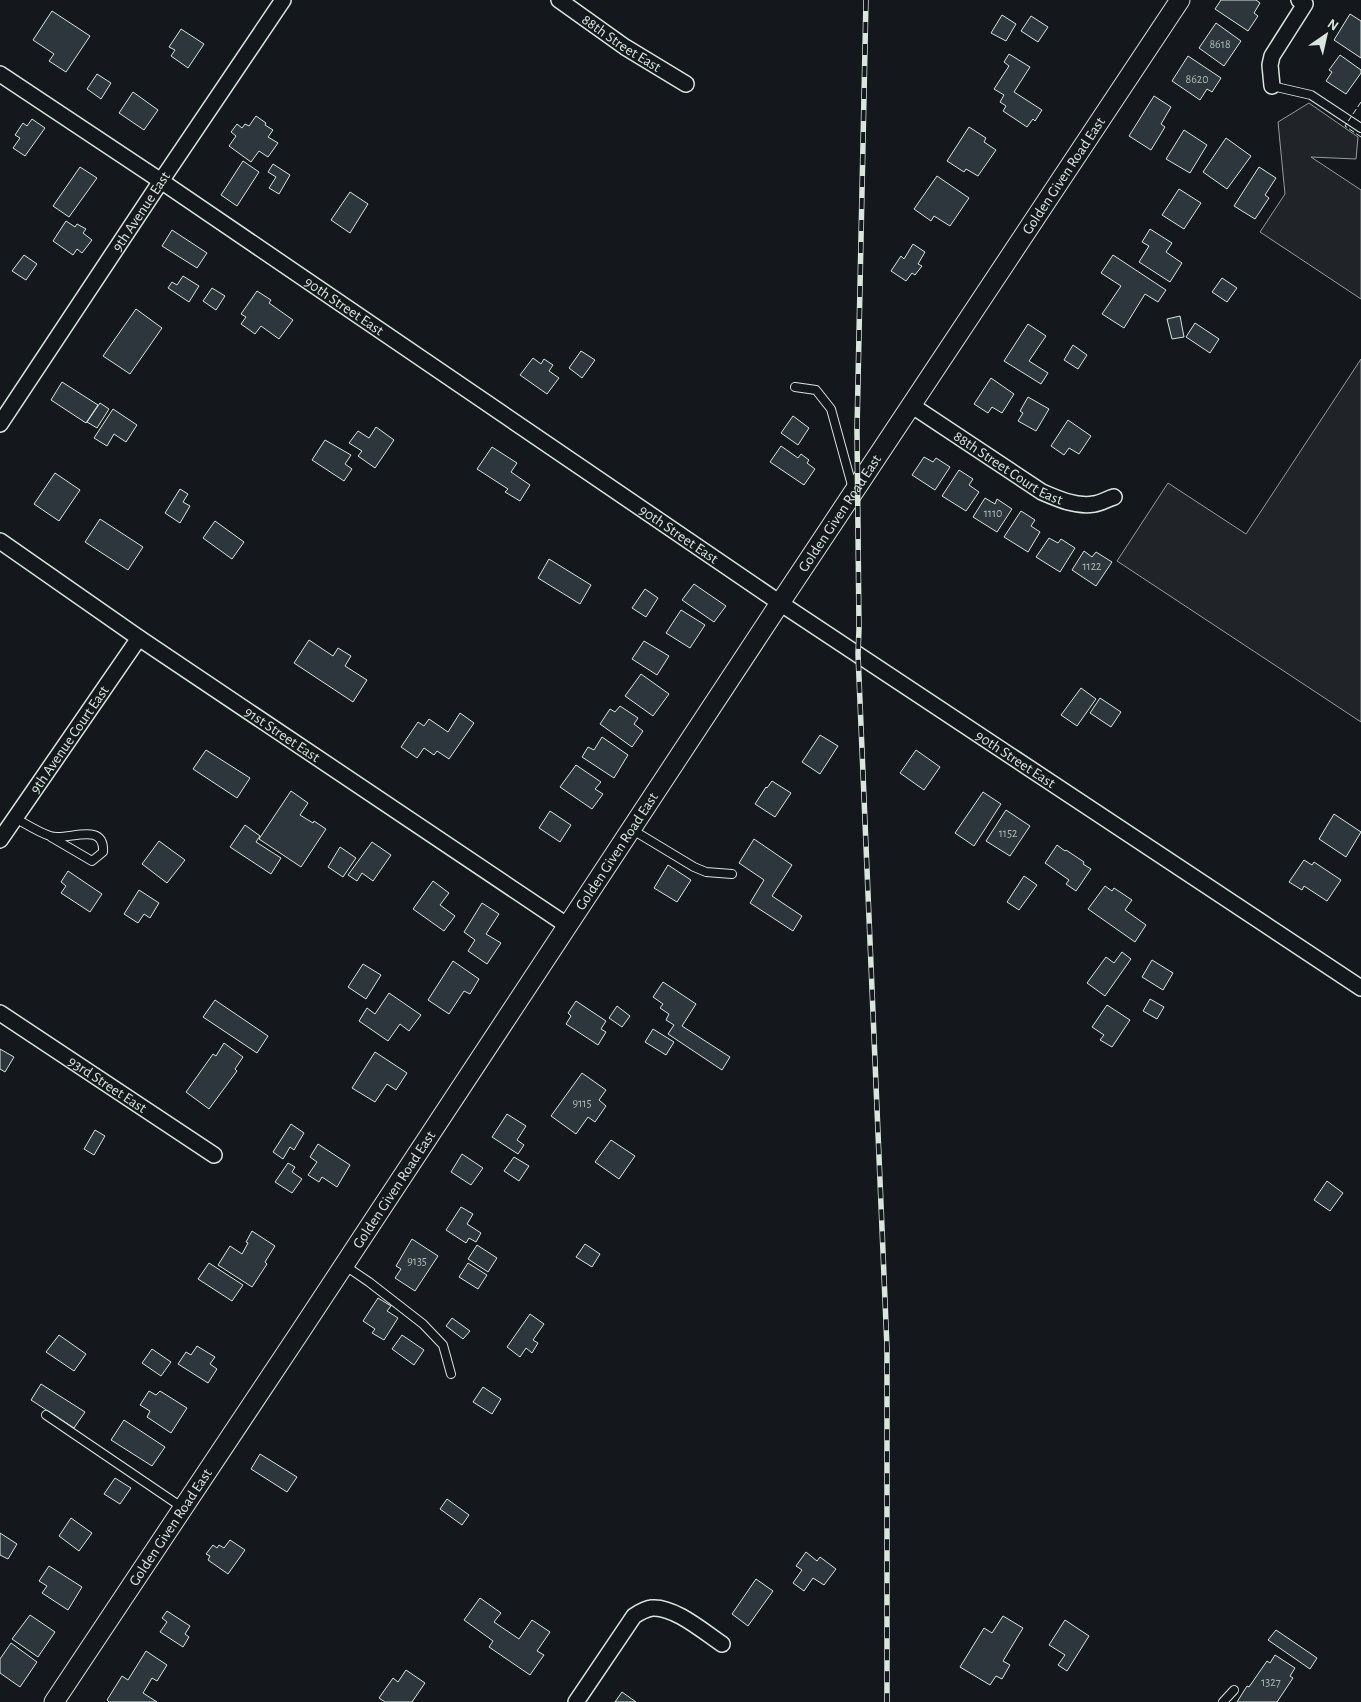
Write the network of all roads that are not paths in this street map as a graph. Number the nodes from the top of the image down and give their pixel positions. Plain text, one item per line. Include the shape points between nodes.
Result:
1 (283, 0) edge
2 (559, 0) edge
3 (1180, 0) edge
4 (1302, 2) edge
5 (0, 74) edge
6 (686, 84) dead end
7 (1272, 86) joint
8 (1361, 128) edge
9 (161, 180) junction
10 (795, 387) dead end
11 (911, 405) junction
12 (0, 424) edge
13 (854, 492) junction
14 (1114, 497) dead end
15 (0, 541) edge
16 (780, 603) junction
17 (139, 638) junction
18 (15, 818) junction
19 (631, 829) junction
20 (51, 837) junction
21 (0, 840) edge
22 (732, 874) dead end
23 (568, 926) junction
24 (1361, 988) edge
25 (0, 1012) edge
26 (214, 1155) dead end
27 (344, 1265) junction
28 (451, 1374) dead end
29 (46, 1415) dead end
30 (183, 1508) junction
31 (722, 1644) dead end
32 (1234, 1690) dead end
33 (54, 1702) edge
34 (576, 1702) edge
35 (1222, 1702) edge

1 - 9 street, 9th Avenue East
2 - 6 street, 88th Street East
3 - 11 street, Golden Given Road East
4 - 7 street via 1272,56
5 - 9 street, 90th Street East
7 - 8 lane via 1311,95
9 - 12 street, 9th Avenue East
9 - 16 street, 90th Street East
10 - 13 lane via 816,390 831,409
11 - 13 street, Golden Given Road East
11 - 14 street, 88th Street Court East via 1042,492 1069,503 1094,504
13 - 16 street, Golden Given Road East
15 - 17 street, 91st Street East
16 - 19 street, Golden Given Road East
16 - 24 street, 90th Street East
17 - 18 street, 9th Avenue Court East
17 - 23 street, 91st Street East
18 - 20 lane
18 - 21 street, 9th Avenue Court East
19 - 22 lane via 694,867 706,872
19 - 23 street, Golden Given Road East
20 - 20 lane via 92,834 100,838 103,852 92,861
23 - 27 street, Golden Given Road East
25 - 26 street, 93rd Street East
27 - 28 lane via 424,1324 444,1345
27 - 30 street, Golden Given Road East
29 - 30 lane
30 - 33 street, Golden Given Road East
31 - 34 street via 669,1611 661,1608 643,1610 634,1616
32 - 35 lane

